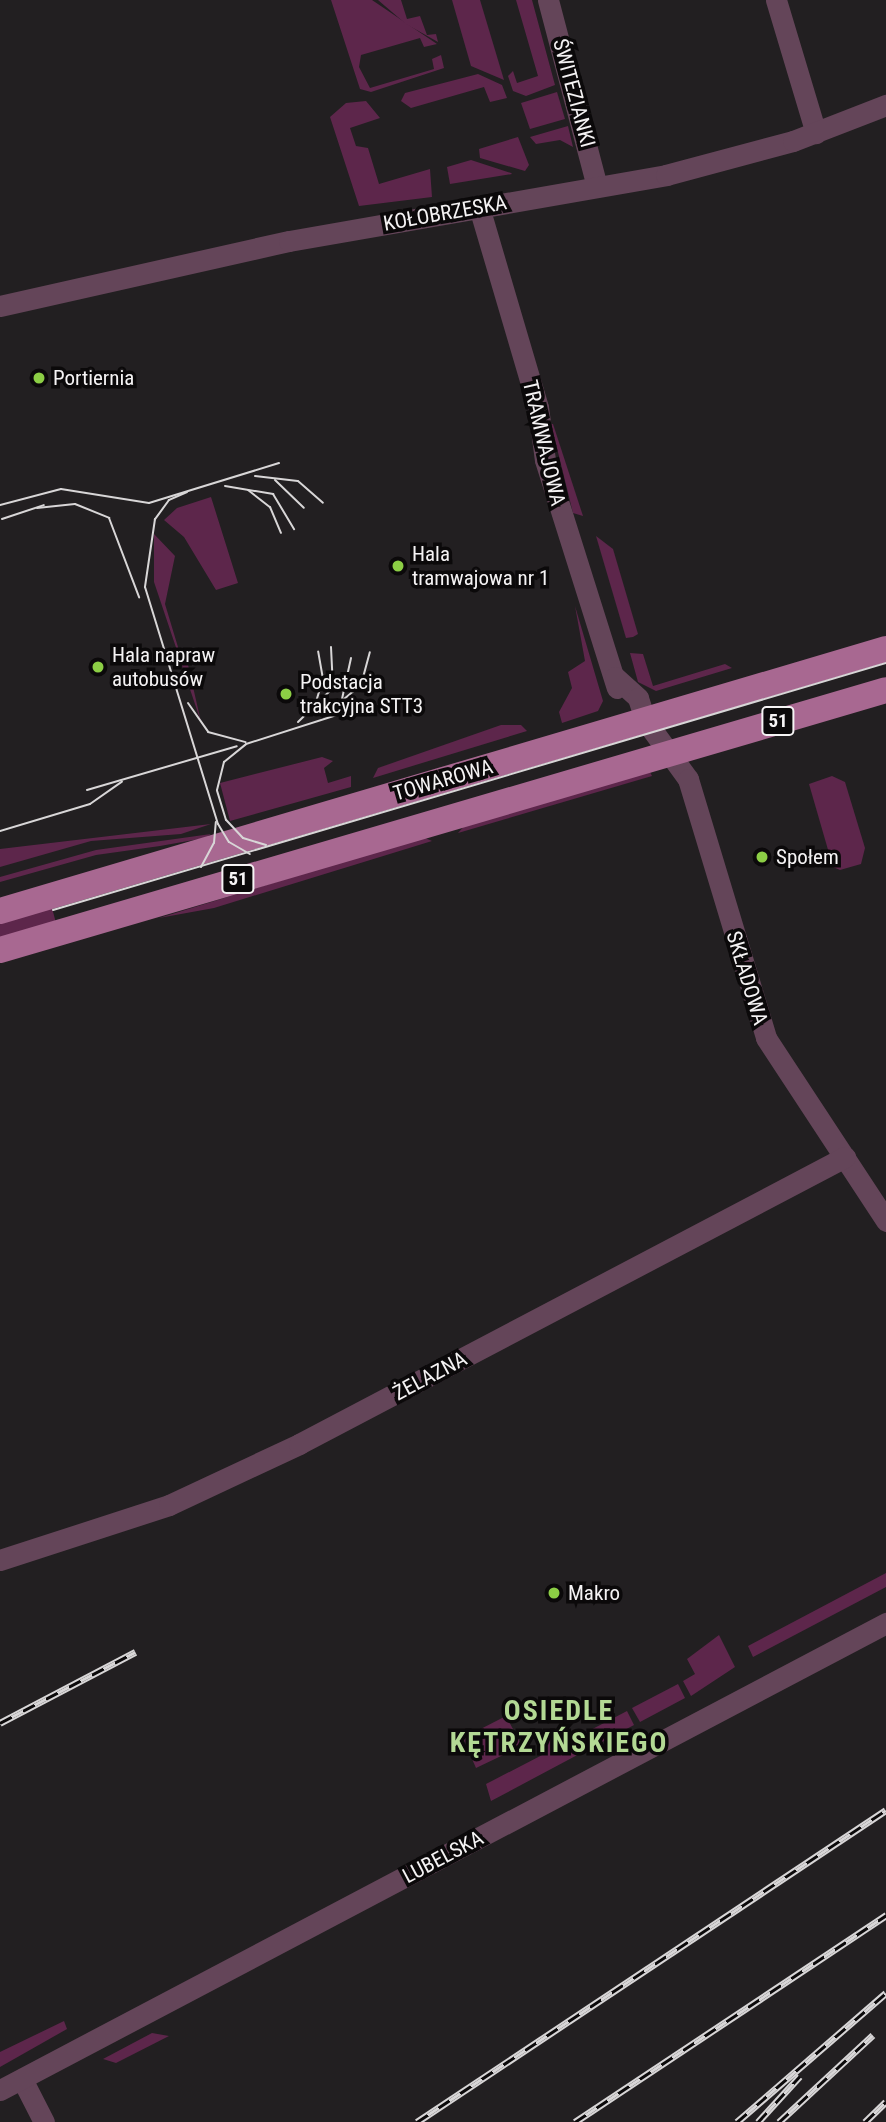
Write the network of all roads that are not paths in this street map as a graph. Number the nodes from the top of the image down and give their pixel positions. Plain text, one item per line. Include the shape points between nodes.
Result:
1 (548, 0) edge
2 (776, 0) edge
3 (886, 105) edge
4 (816, 133) junction
5 (597, 187) junction
6 (479, 207) junction
7 (0, 306) edge
8 (886, 649) edge
9 (886, 690) edge
10 (645, 720) junction
11 (670, 753) junction
12 (7, 905) edge
13 (0, 950) edge
14 (845, 1157) junction
15 (886, 1221) edge
16 (0, 1560) edge
17 (886, 1623) edge
18 (22, 2078) junction
19 (0, 2090) edge
20 (44, 2122) edge

1 - 5 street, ŚWITEZIANKI
2 - 4 street
3 - 4 street, KOŁOBRZESKA
4 - 5 street, KOŁOBRZESKA via 723,161
5 - 6 street, KOŁOBRZESKA
6 - 7 street, KOŁOBRZESKA via 289,241
6 - 10 street, TRAMWAJOWA via 538,407 545,460 615,677 638,698
8 - 10 main road, TOWAROWA / 51
9 - 11 main road, TOWAROWA / 51
10 - 11 street, SKŁADOWA
10 - 12 main road, TOWAROWA / 51
11 - 13 main road, TOWAROWA / 51
11 - 14 street, SKŁADOWA via 688,779 766,1038
14 - 15 street, SKŁADOWA
14 - 16 street, ŻELAZNA via 287,1450 175,1502
17 - 18 street, LUBELSKA
18 - 19 street, LUBELSKA
18 - 20 street

